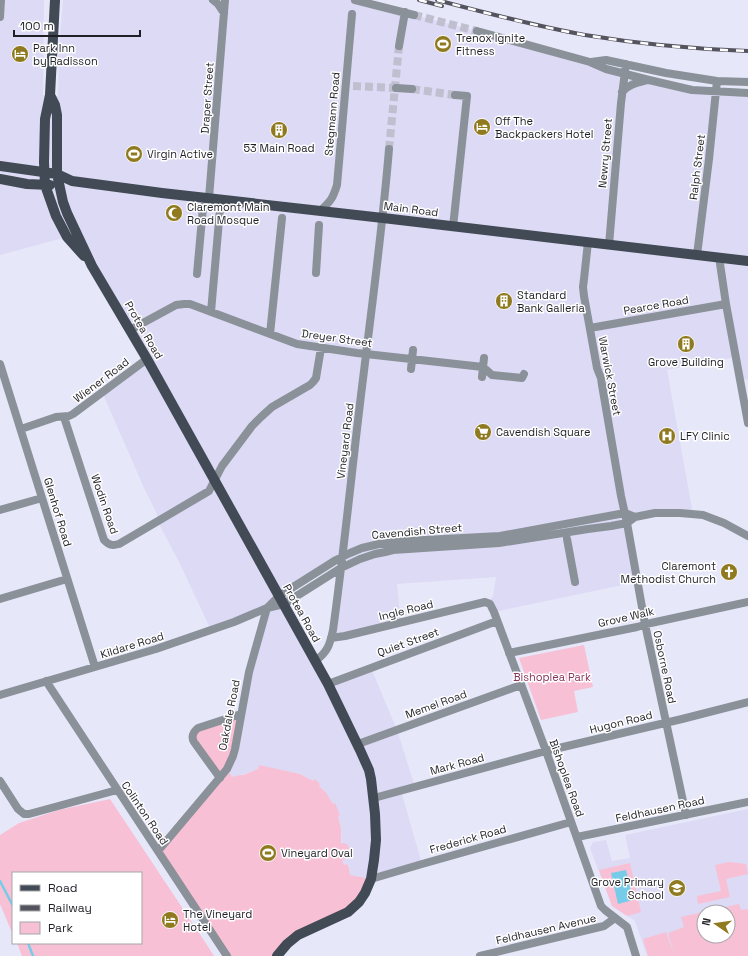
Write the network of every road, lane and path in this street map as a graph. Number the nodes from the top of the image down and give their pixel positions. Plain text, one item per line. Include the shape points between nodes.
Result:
1 (1, 0) edge
2 (55, 0) edge
3 (213, 0) edge
4 (225, 0) edge
5 (355, 0) edge
6 (405, 12) junction
7 (224, 13) junction
8 (352, 14) dead end
9 (414, 15) tunnel mouth
10 (0, 17) edge
11 (477, 31) tunnel mouth
12 (399, 46) tunnel mouth
13 (590, 62) junction
14 (626, 64) junction
15 (624, 74) junction
16 (648, 80) junction
17 (717, 81) junction
18 (748, 82) edge
19 (396, 88) tunnel mouth
20 (412, 89) tunnel mouth
21 (716, 91) junction
22 (622, 92) junction
23 (748, 93) edge
24 (50, 95) junction
25 (455, 95) tunnel mouth
26 (389, 149) tunnel mouth
27 (0, 166) edge
28 (44, 173) junction
29 (57, 174) junction
30 (0, 179) edge
31 (72, 181) junction
32 (45, 185) junction
33 (59, 185) junction
34 (209, 198) junction
35 (203, 207) dead end
36 (220, 209) dead end
37 (320, 211) junction
38 (282, 218) dead end
39 (383, 218) junction
40 (319, 225) dead end
41 (453, 227) junction
42 (588, 242) junction
43 (609, 245) junction
44 (697, 255) junction
45 (719, 258) junction
46 (748, 261) edge
47 (92, 266) junction
48 (316, 272) dead end
49 (197, 274) dead end
50 (726, 304) junction
51 (211, 312) junction
52 (590, 328) junction
53 (130, 330) junction
54 (270, 334) junction
55 (321, 348) junction
56 (413, 350) dead end
57 (366, 354) junction
58 (484, 358) dead end
59 (147, 359) junction
60 (412, 359) junction
61 (0, 364) edge
62 (483, 367) junction
63 (411, 369) dead end
64 (524, 374) dead end
65 (482, 377) dead end
66 (64, 417) junction
67 (748, 424) edge
68 (20, 429) junction
69 (215, 480) junction
70 (42, 498) junction
71 (0, 510) edge
72 (625, 513) junction
73 (635, 517) junction
74 (627, 523) junction
75 (748, 536) edge
76 (567, 539) dead end
77 (343, 557) junction
78 (341, 568) junction
79 (67, 579) junction
80 (575, 582) dead end
81 (0, 599) edge
82 (281, 600) junction
83 (485, 602) joint
84 (748, 602) edge
85 (267, 608) junction
86 (497, 621) junction
87 (645, 624) junction
88 (331, 638) junction
89 (509, 653) junction
90 (315, 661) junction
91 (95, 667) junction
92 (46, 681) junction
93 (328, 684) junction
94 (521, 685) junction
95 (0, 695) edge
96 (748, 702) edge
97 (241, 714) junction
98 (666, 722) junction
99 (358, 744) junction
100 (546, 751) junction
101 (220, 778) junction
102 (0, 781) edge
103 (117, 790) junction
104 (374, 798) junction
105 (748, 802) edge
106 (686, 815) junction
107 (571, 822) junction
108 (577, 837) junction
109 (158, 851) junction
110 (371, 879) junction
111 (614, 918) junction
112 (227, 956) edge
113 (277, 956) edge
114 (480, 956) edge
115 (636, 956) edge

1 - 10 street
2 - 24 main road, Protea Road
3 - 7 street
4 - 7 street, Draper Street
5 - 6 street
6 - 9 street
6 - 12 street
7 - 34 street, Draper Street
8 - 37 street, Stegmann Road via 349,86 337,185 330,202
11 - 13 street
13 - 14 street via 606,60
13 - 15 street
14 - 15 street, Newry Street
14 - 17 street
15 - 16 street
15 - 22 street, Newry Street
16 - 21 street via 692,90
16 - 22 street via 632,84
17 - 18 street
17 - 21 street, Ralph Street
19 - 20 street
21 - 23 street
21 - 44 street, Ralph Street
22 - 43 street, Newry Street
24 - 28 main road, Protea Road via 45,119
24 - 29 main road, Protea Road via 57,115
25 - 41 street via 467,96
26 - 39 street, Vineyard Road
27 - 28 main road, Main Road
28 - 29 main road, Main Road
28 - 32 main road, Protea Road
29 - 31 main road, Main Road
29 - 33 main road, Protea Road
30 - 32 main road, Main Road
31 - 33 main road, Main Road
31 - 34 main road, Main Road
32 - 33 main road, Main Road
32 - 47 main road, Protea Road via 67,237
33 - 47 main road, Protea Road via 64,207
34 - 37 main road, Main Road
35 - 49 street
36 - 51 street
37 - 39 main road, Main Road
38 - 54 street
39 - 41 main road, Main Road
39 - 57 street, Vineyard Road
40 - 48 street
41 - 42 main road, Main Road
42 - 43 main road, Main Road
42 - 52 street, Warwick Street via 584,287
43 - 44 main road, Main Road
44 - 45 main road, Main Road
45 - 46 main road, Main Road
45 - 50 street
47 - 53 main road, Protea Road
50 - 52 street, Pearce Road
50 - 67 street
51 - 53 street, Dreyer Street via 190,304 176,305
51 - 54 street, Dreyer Street
52 - 72 street, Warwick Street
53 - 59 main road, Protea Road
54 - 55 street, Dreyer Street via 298,344
55 - 57 street, Dreyer Street
55 - 69 street via 316,378 313,382 272,407 261,417 235,448
56 - 60 street
57 - 60 street, Dreyer Street
57 - 77 street, Vineyard Road
58 - 62 street
59 - 66 street, Wiener Road via 73,414
59 - 69 main road, Protea Road
60 - 62 street, Dreyer Street
60 - 63 street
61 - 68 street, Glenhof Road
62 - 64 street, Dreyer Street via 492,375 522,378
62 - 65 street
66 - 68 street, Wiener Road
66 - 69 street, Wodin Road via 104,540 108,544 119,544 209,491
68 - 70 street, Glenhof Road
69 - 82 main road, Protea Road
70 - 71 street
70 - 79 street, Glenhof Road
72 - 73 street
72 - 74 street, Warwick Street
72 - 77 street, Cavendish Street via 500,536 379,544 350,552
73 - 74 street, Cavendish Street
73 - 75 street, Cavendish Street via 655,513 693,514 724,523
74 - 78 street, Cavendish Street via 499,544 393,550 375,554
74 - 87 street, Osborne Road
76 - 80 street
77 - 78 street, Vineyard Road
77 - 82 street, Cavendish Street
78 - 82 street, Cavendish Street
78 - 88 street, Vineyard Road
79 - 81 street
79 - 91 street, Glenhof Road
82 - 85 street, Cavendish Street
82 - 90 main road, Protea Road
83 - 86 street, Bishoplea Road via 491,606
83 - 88 street, Ingle Road
84 - 87 street, Grove Walk
85 - 91 street, Kildare Road via 156,649
85 - 97 street, Oakdale Road via 253,654
86 - 89 street, Bishoplea Road
86 - 93 street, Quiet Street
87 - 89 street, Grove Walk
87 - 98 street, Osborne Road
88 - 90 street, Vineyard Road via 323,655
89 - 94 street, Bishoplea Road
90 - 93 main road, Protea Road
91 - 92 street, Kildare Road
92 - 95 street, Kildare Road
92 - 103 street, Colinton Road
93 - 99 main road, Protea Road
94 - 99 street, Memel Road
94 - 100 street, Bishoplea Road
96 - 98 street, Hugon Road
97 - 101 street, Oakdale Road via 233,756
97 - 101 street via 199,728 193,734 194,742
98 - 100 street, Hugon Road
98 - 106 street, Osborne Road
99 - 104 main road, Protea Road via 369,770
100 - 104 street, Mark Road
100 - 107 street, Bishoplea Road
101 - 109 street, Oakdale Road
102 - 103 street via 24,814
103 - 109 street, Colinton Road
104 - 110 main road, Protea Road via 376,840
105 - 106 street, Feldhausen Road
106 - 108 street, Feldhausen Road
107 - 108 street, Bishoplea Road
107 - 110 street, Frederick Road
108 - 111 street, Bishoplea Road via 601,906
109 - 112 street, Colinton Road
110 - 113 main road, Protea Road via 362,899 351,910 298,935
111 - 114 street, Feldhausen Avenue via 604,926
111 - 115 street, Bishoplea Road via 626,928

